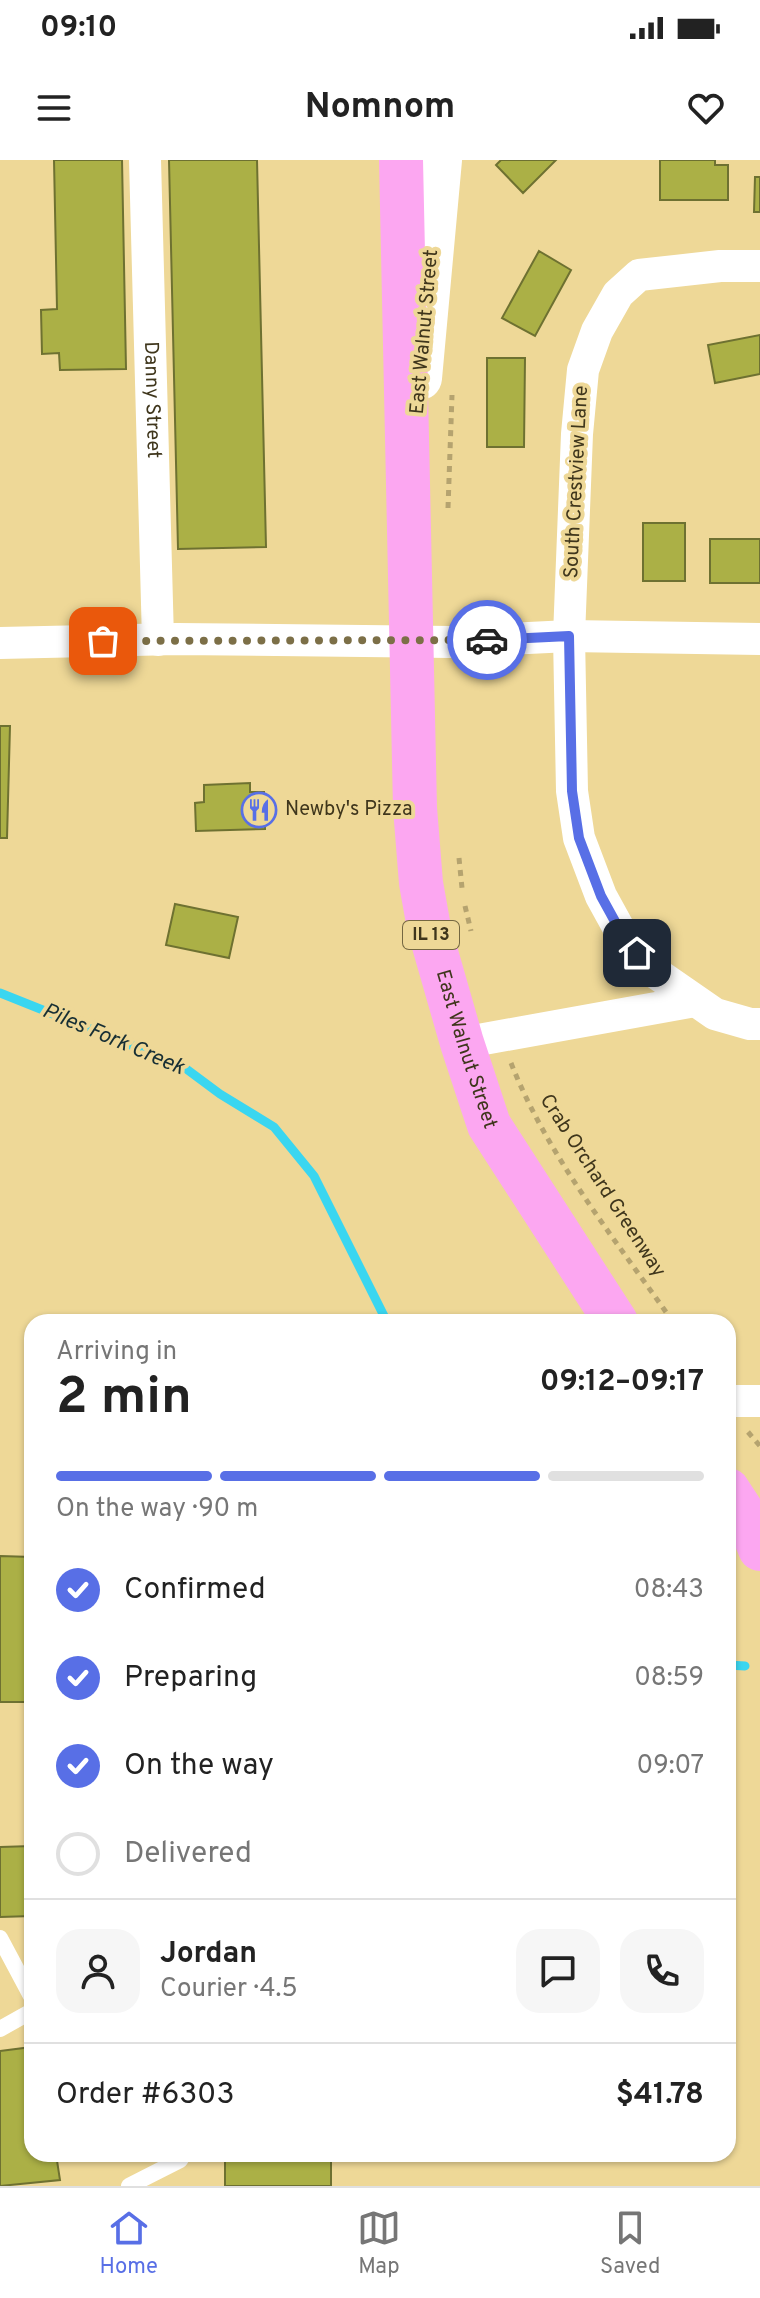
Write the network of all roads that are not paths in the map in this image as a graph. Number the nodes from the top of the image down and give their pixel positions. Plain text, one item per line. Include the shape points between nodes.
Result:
1 (145, 160) edge
2 (401, 160) edge
3 (440, 160) edge
4 (760, 266) edge
5 (428, 509) junction
6 (569, 636) junction
7 (760, 639) edge
8 (158, 640) junction
9 (411, 642) junction
10 (0, 643) edge
11 (695, 1001) junction
12 (760, 1024) edge
13 (481, 1039) junction
14 (611, 1314) edge
15 (736, 1401) edge
16 (760, 1401) edge
17 (736, 1502) edge
18 (760, 1549) edge
19 (0, 1938) edge
20 (24, 1983) edge
21 (24, 2016) edge
22 (0, 2029) edge
23 (176, 2162) edge
24 (129, 2186) edge

1 - 8 street, Danny Street
2 - 5 highway, East Walnut Street / IL 13
3 - 5 street, East Walnut Street
4 - 6 street, South Crestview Lane via 639,275 618,294 597,331 583,370 577,434
5 - 9 highway, East Walnut Street / IL 13
6 - 7 street
6 - 9 street
6 - 11 street, South Crestview Lane via 572,791 579,838 623,936 650,969
8 - 9 street
8 - 10 street
9 - 13 highway, East Walnut Street / IL 13 via 421,883 429,928
11 - 12 street, South Crestview Lane via 715,1014
11 - 13 street
13 - 14 highway, East Walnut Street / IL 13 via 489,1125
15 - 16 street
17 - 18 highway
19 - 20 lane
21 - 22 lane
23 - 24 lane

